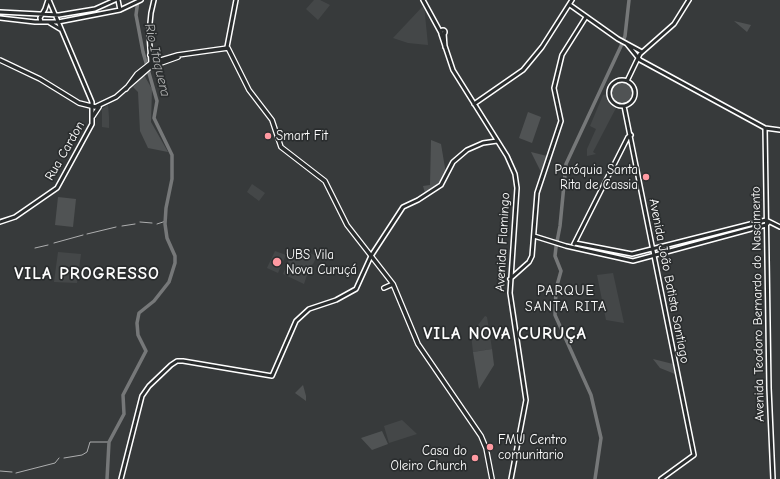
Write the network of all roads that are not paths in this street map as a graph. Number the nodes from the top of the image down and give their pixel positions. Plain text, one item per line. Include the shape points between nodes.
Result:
1 (48, 0) edge
2 (115, 0) edge
3 (141, 0) edge
4 (154, 0) edge
5 (236, 0) edge
6 (423, 0) edge
7 (572, 0) edge
8 (689, 0) edge
9 (120, 1) edge
10 (570, 5) junction
11 (120, 10) junction
12 (0, 12) edge
13 (41, 15) junction
14 (56, 15) junction
15 (586, 17) junction
16 (0, 18) edge
17 (65, 20) junction
18 (40, 22) junction
19 (48, 22) junction
20 (58, 22) junction
21 (62, 32) junction
22 (628, 45) junction
23 (227, 47) junction
24 (641, 53) junction
25 (150, 55) junction
26 (182, 55) junction
27 (638, 59) junction
28 (0, 60) edge
29 (159, 60) junction
30 (150, 66) junction
31 (627, 81) junction
32 (474, 104) junction
33 (628, 105) junction
34 (100, 106) junction
35 (624, 106) junction
36 (93, 107) junction
37 (626, 112) junction
38 (93, 116) junction
39 (765, 128) junction
40 (780, 130) edge
41 (631, 135) junction
42 (497, 141) junction
43 (766, 220) junction
44 (0, 222) edge
45 (769, 222) junction
46 (766, 225) junction
47 (780, 227) edge
48 (534, 236) junction
49 (575, 243) junction
50 (572, 247) junction
51 (654, 249) junction
52 (655, 255) junction
53 (371, 256) junction
54 (510, 279) junction
55 (393, 284) junction
56 (384, 288) dead end
57 (121, 479) edge
58 (491, 479) edge
59 (511, 479) edge
60 (662, 479) edge
61 (773, 479) edge

1 - 13 street
1 - 14 street
2 - 14 street via 95,9
3 - 11 street
4 - 25 street via 150,18
5 - 23 street
6 - 32 street, Avenida Flamingo via 436,26 442,32 453,70
7 - 10 street
8 - 24 street via 674,24
9 - 11 street
10 - 15 street
10 - 32 street via 523,70
11 - 17 street
12 - 13 street
13 - 14 street
13 - 18 street
14 - 20 street
15 - 22 street
15 - 48 street via 562,55 554,88 561,121 537,194
16 - 18 street
17 - 20 street
17 - 21 street
18 - 19 street
19 - 20 street
19 - 21 street
20 - 21 street
21 - 36 street
22 - 24 street
22 - 27 street
23 - 26 main road
23 - 53 main road via 249,90 272,120 279,144 325,181 347,225
24 - 27 street
25 - 29 main road via 153,59
25 - 30 street
26 - 29 main road
26 - 30 main road
27 - 31 street
27 - 39 street
28 - 36 main road via 40,79 75,101
29 - 30 main road
30 - 34 main road via 126,89
31 - 33 street via 636,93
31 - 35 street via 616,81 609,93 613,103
32 - 42 street, Avenida Flamingo
33 - 35 street
33 - 37 street, Avenida João Batista Santiago
34 - 36 main road
34 - 38 main road
35 - 37 street, Avenida João Batista Santiago
36 - 38 street, Rua Cardon
37 - 41 street, Avenida João Batista Santiago
38 - 44 street, Rua Cardon via 91,127 57,188 15,217
39 - 40 street
39 - 43 street, Avenida Teodoro Bernardo do Nascimento
41 - 49 street
41 - 51 street, Avenida João Batista Santiago
42 - 53 street via 467,150 453,162 441,185 403,207
42 - 54 street, Avenida Flamingo via 514,168 516,184
43 - 45 street
43 - 46 street, Avenida Teodoro Bernardo do Nascimento
43 - 51 street
45 - 46 street
45 - 47 street
46 - 52 street
46 - 61 street, Avenida Teodoro Bernardo do Nascimento
48 - 50 street
48 - 54 street via 531,258
49 - 50 street
49 - 51 street via 632,254
50 - 52 street via 633,261
51 - 52 street, Avenida João Batista Santiago
52 - 60 street, Avenida João Batista Santiago via 694,455
53 - 55 main road
53 - 57 street via 353,291 309,309 299,317 272,376 179,360 174,362 143,393
54 - 59 street, Avenida Flamingo via 526,400
55 - 56 main road
55 - 58 main road via 418,344 481,436

